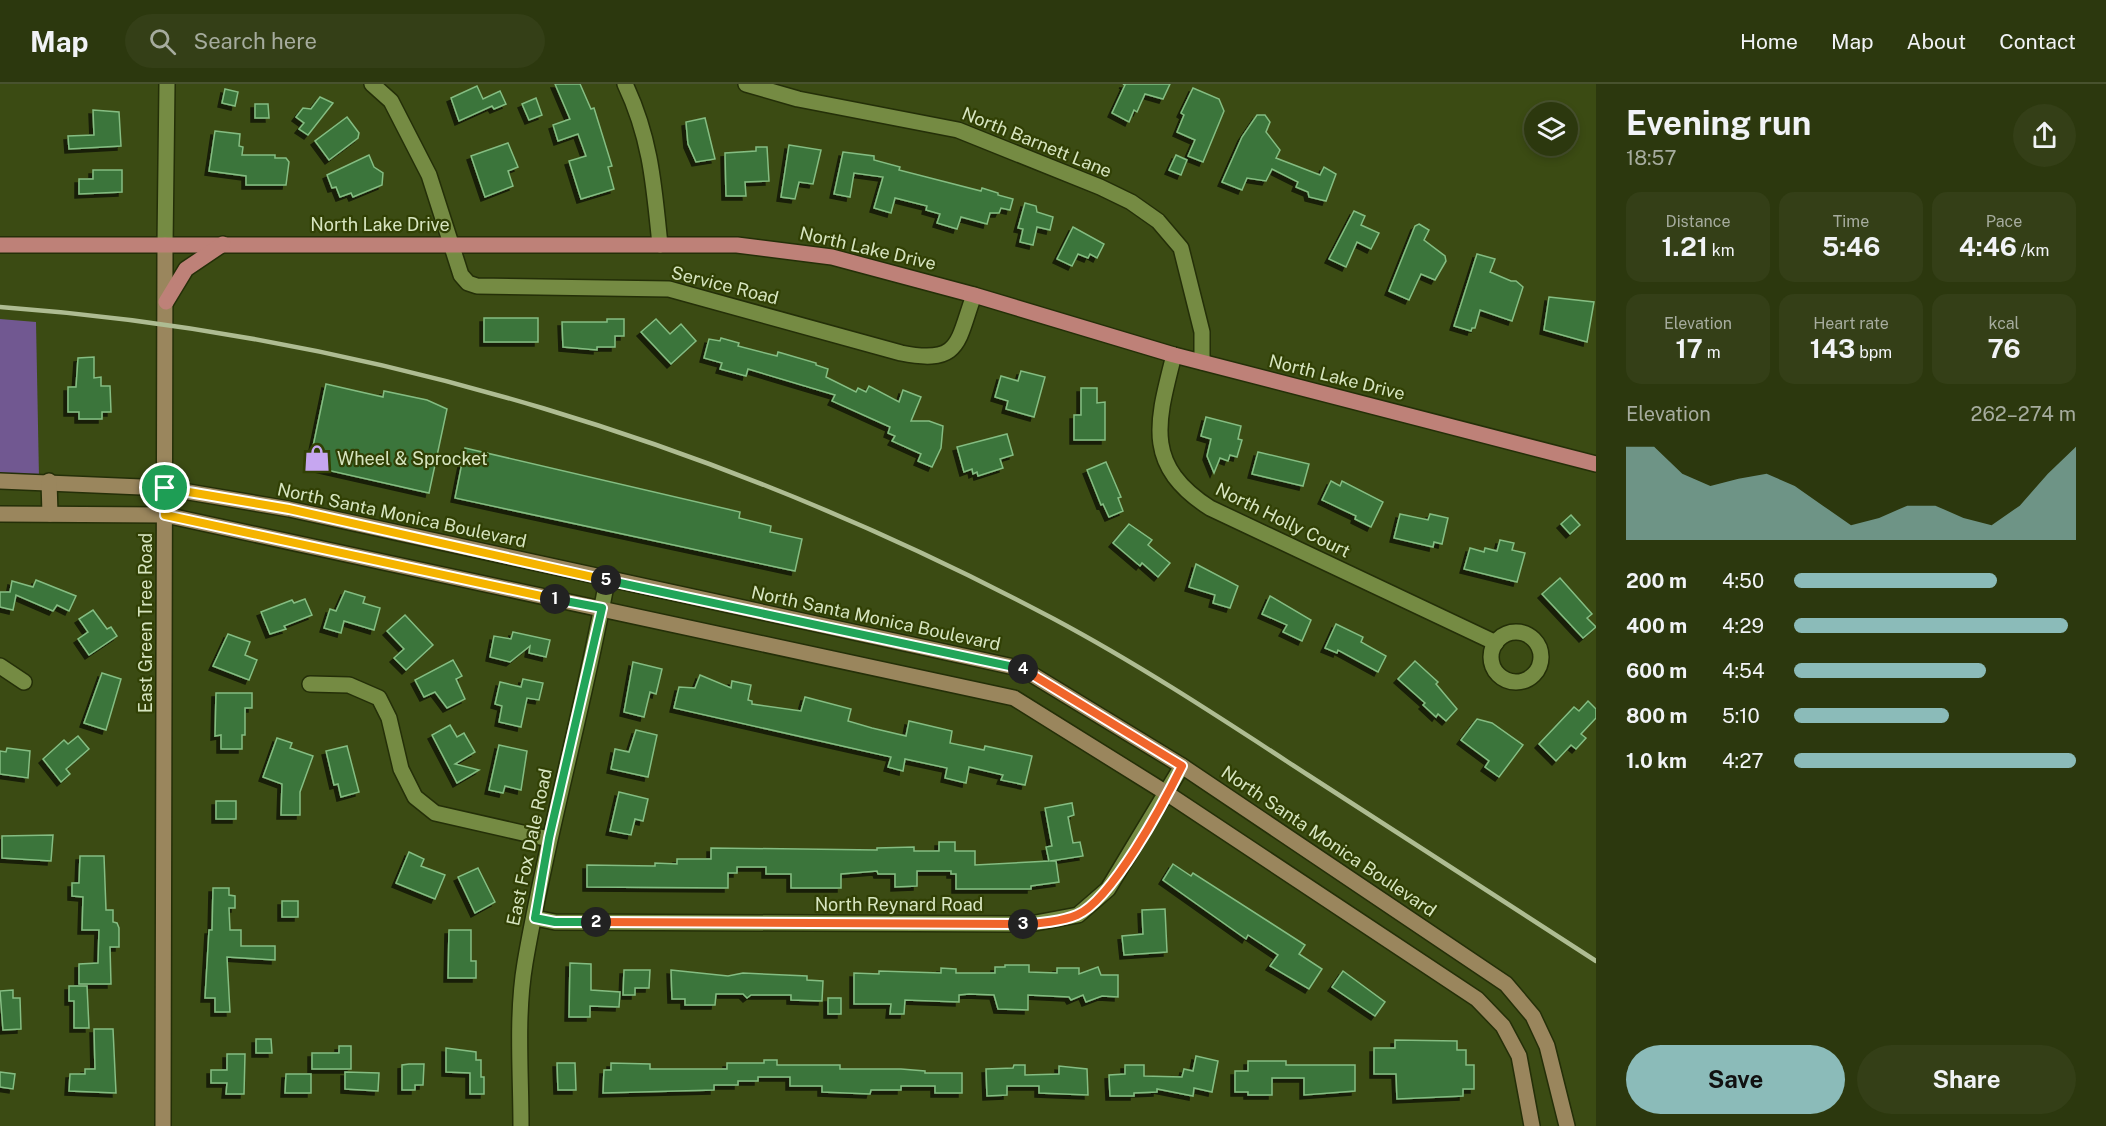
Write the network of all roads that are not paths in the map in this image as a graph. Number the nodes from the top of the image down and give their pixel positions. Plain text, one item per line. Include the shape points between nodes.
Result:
1 (167, 84) edge
2 (372, 84) edge
3 (625, 84) edge
4 (746, 84) edge
5 (223, 244) junction
6 (449, 244) junction
7 (0, 245) edge
8 (165, 245) junction
9 (660, 245) junction
10 (974, 295) junction
11 (166, 302) junction
12 (1174, 355) junction
13 (1202, 362) junction
14 (1596, 464) edge
15 (0, 481) edge
16 (49, 481) junction
17 (165, 488) junction
18 (0, 514) edge
19 (50, 514) junction
20 (165, 515) junction
21 (607, 580) junction
22 (602, 608) junction
23 (1496, 643) dead end
24 (0, 666) edge
25 (24, 681) dead end
26 (310, 684) dead end
27 (1182, 766) junction
28 (1168, 794) junction
29 (549, 838) junction
30 (535, 918) junction
31 (164, 1126) edge
32 (521, 1126) edge
33 (1532, 1126) edge
34 (1567, 1126) edge

1 - 8 street, East Green Tree Road
2 - 6 street, Service Road via 391,101 429,175
3 - 9 street via 641,117 653,170
4 - 13 street, North Barnett Lane via 798,99 958,130 1131,202 1158,220 1181,248 1202,332
5 - 6 main road, North Lake Drive
5 - 8 main road, North Lake Drive
5 - 11 main road via 186,269
6 - 9 main road, North Lake Drive
6 - 10 street, Service Road via 463,280 477,286 669,289 915,356 936,356 956,345
7 - 8 main road, North Lake Drive
8 - 11 street, East Green Tree Road
9 - 10 main road, North Lake Drive via 737,245 813,252
10 - 12 main road, North Lake Drive
11 - 17 street, East Green Tree Road
12 - 13 main road, North Lake Drive
12 - 23 street, North Holly Court via 1160,416 1162,451 1170,473 1194,498
13 - 14 main road, North Lake Drive
15 - 16 street, North Santa Monica Boulevard
16 - 17 street, North Santa Monica Boulevard
16 - 19 street
17 - 20 street, East Green Tree Road
17 - 21 street, North Santa Monica Boulevard via 289,509
18 - 19 street
19 - 20 street
20 - 22 street
20 - 31 street, East Green Tree Road
21 - 22 street, East Fox Dale Road
21 - 27 street, North Santa Monica Boulevard via 1023,669
22 - 28 street via 1014,698
22 - 29 street, East Fox Dale Road
24 - 25 street
26 - 29 street via 349,685 379,698 389,718 401,769 415,797 435,813
27 - 28 street, North Reynard Road
27 - 34 street, North Santa Monica Boulevard via 1506,984 1533,1016 1547,1046
28 - 30 street, North Reynard Road via 1108,890 1078,915 1030,924 555,922
28 - 33 street via 1477,999 1503,1026 1519,1056
29 - 30 street, East Fox Dale Road
30 - 32 street, East Fox Dale Road via 525,963 520,1015

